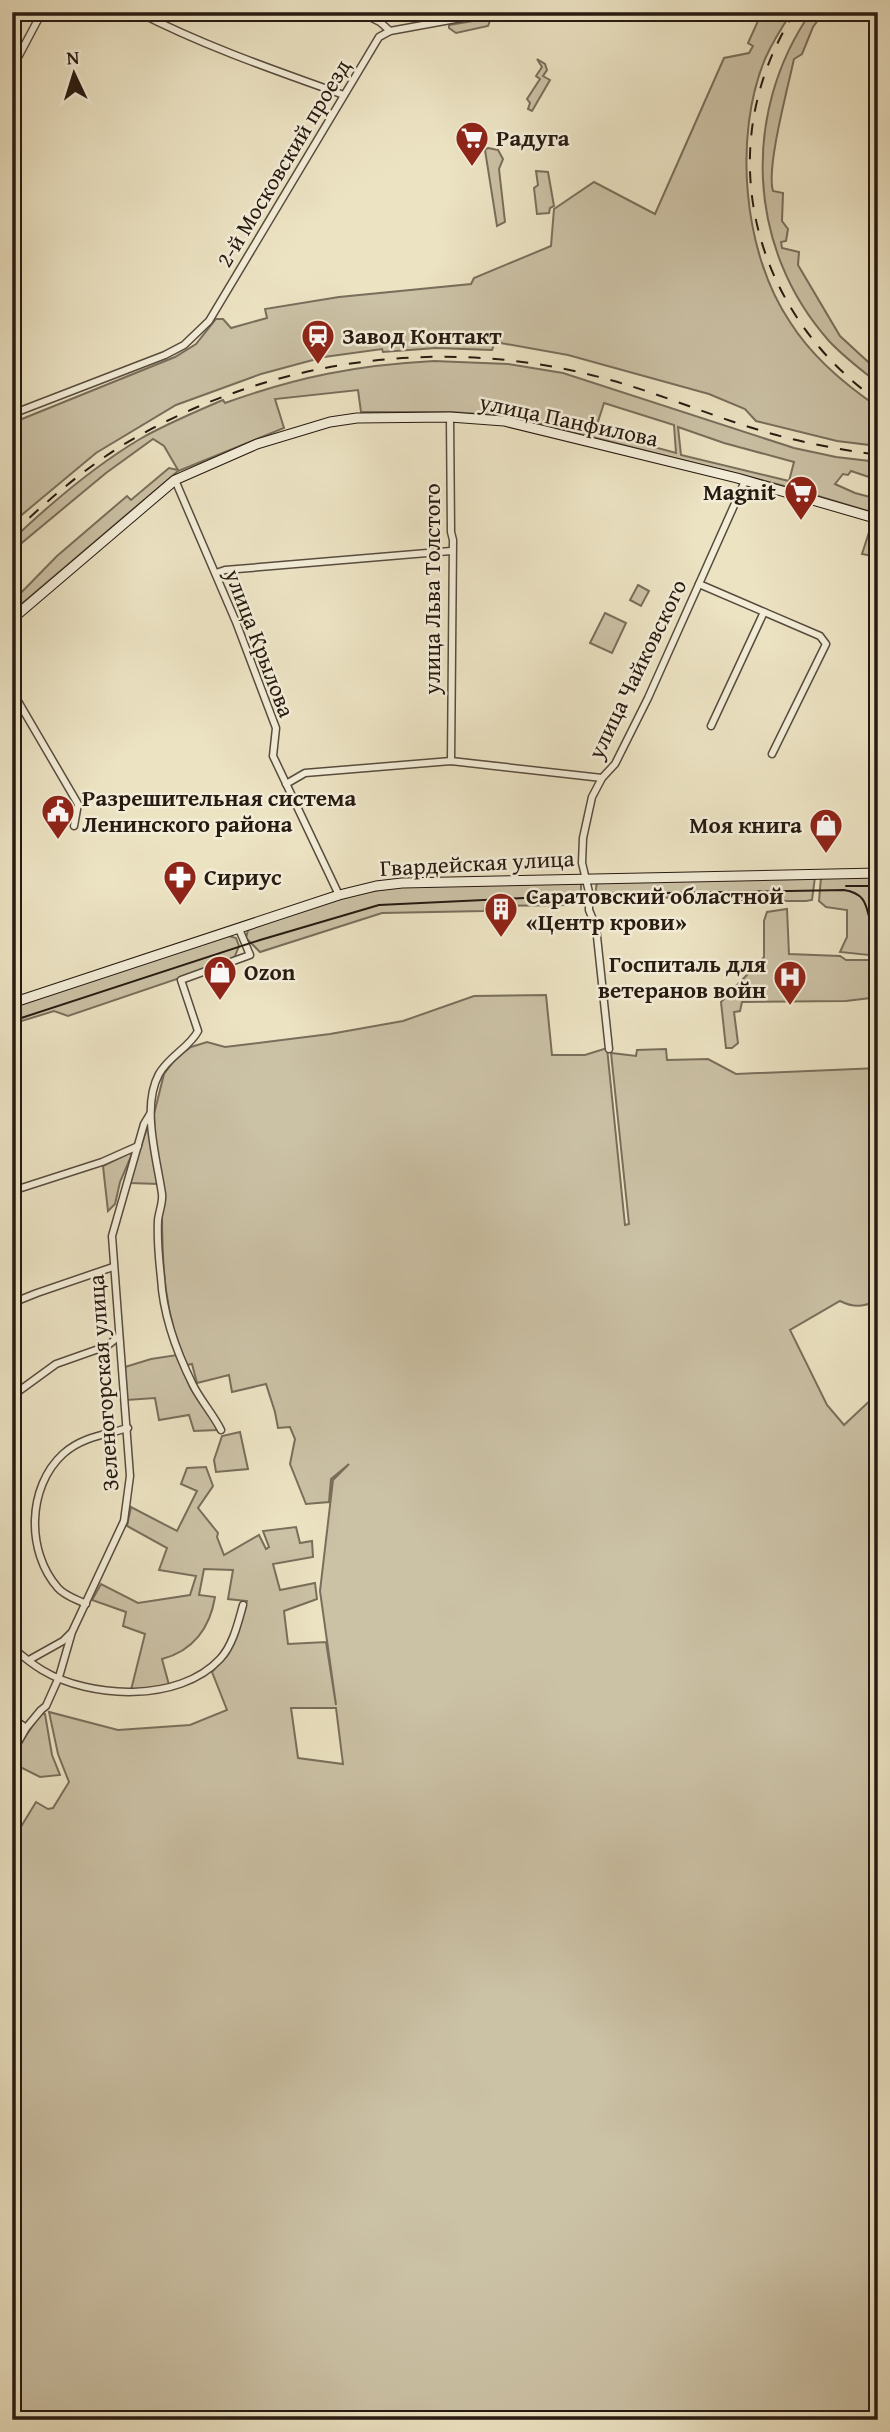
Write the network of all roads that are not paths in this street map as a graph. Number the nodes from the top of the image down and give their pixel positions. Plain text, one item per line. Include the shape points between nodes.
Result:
1 (42, 12) edge
2 (138, 12) edge
3 (360, 12) edge
4 (494, 12) edge
5 (390, 31) junction
6 (12, 78) edge
7 (344, 95) junction
8 (12, 414) edge
9 (450, 417) junction
10 (175, 480) junction
11 (745, 481) junction
12 (878, 519) edge
13 (451, 551) junction
14 (216, 573) junction
15 (699, 584) junction
16 (764, 612) junction
17 (12, 619) edge
18 (878, 635) edge
19 (878, 689) edge
20 (12, 691) edge
21 (711, 726) dead end
22 (772, 754) dead end
23 (451, 761) junction
24 (602, 778) junction
25 (286, 784) junction
26 (74, 826) dead end
27 (878, 873) edge
28 (586, 877) junction
29 (339, 895) junction
30 (239, 929) junction
31 (12, 1003) edge
32 (609, 1049) dead end
33 (150, 1114) junction
34 (138, 1146) junction
35 (12, 1191) edge
36 (113, 1267) junction
37 (12, 1303) edge
38 (118, 1337) junction
39 (12, 1395) edge
40 (128, 1428) junction
41 (221, 1430) dead end
42 (86, 1604) junction
43 (243, 1605) dead end
44 (72, 1632) junction
45 (12, 1647) edge
46 (29, 1660) junction
47 (59, 1677) junction
48 (12, 1718) edge
49 (26, 1728) junction
50 (12, 1753) edge

1 - 6 street
2 - 7 street via 267,69
3 - 5 street
4 - 5 street
5 - 7 street, 2-й Московский проезд via 379,37
7 - 8 street, 2-й Московский проезд via 219,311 201,330 165,355
9 - 10 main road, улица Панфилова via 330,422 252,446
9 - 11 main road, улица Панфилова via 504,421
9 - 13 street, улица Льва Толстого
10 - 14 street, улица Крылова
10 - 17 main road, улица Панфилова
11 - 12 main road, улица Панфилова
11 - 15 street, улица Чайковского
13 - 14 street
13 - 23 street, улица Льва Толстого
14 - 25 street, улица Крылова via 276,728 272,755
15 - 16 street
15 - 24 street, улица Чайковского via 615,764
16 - 21 street
16 - 22 street via 820,636 826,644
18 - 19 street
20 - 26 street via 78,804
23 - 24 street
23 - 25 street via 305,773
24 - 28 street, улица Чайковского via 592,797 583,838
25 - 29 street, улица Крылова
27 - 28 main road, Гвардейская улица
28 - 29 main road, Гвардейская улица via 402,883
28 - 32 street, улица Чайковского
29 - 30 main road, Гвардейская улица
30 - 31 main road, Гвардейская улица
30 - 33 street via 250,955 181,980 198,1031 159,1074
33 - 34 street, Зеленогорская улица
33 - 41 street via 163,1198 158,1220 161,1283 173,1337 193,1386
34 - 35 street
34 - 36 street, Зеленогорская улица via 112,1236
36 - 37 street
36 - 38 street, Зеленогорская улица
38 - 39 street via 107,1346 56,1364
38 - 40 street, Зеленогорская улица
40 - 42 street, Зеленогорская улица via 130,1476 124,1521
40 - 42 street via 76,1445 46,1475 37,1494 36,1530 44,1563 60,1590
42 - 44 street, Зеленогорская улица
43 - 47 street via 221,1658 181,1684 136,1693 108,1692
44 - 46 street
44 - 47 street, Зеленогорская улица
45 - 46 street
46 - 47 street
47 - 49 street, Зеленогорская улица via 46,1706
48 - 49 street
49 - 50 street, Зеленогорская улица

